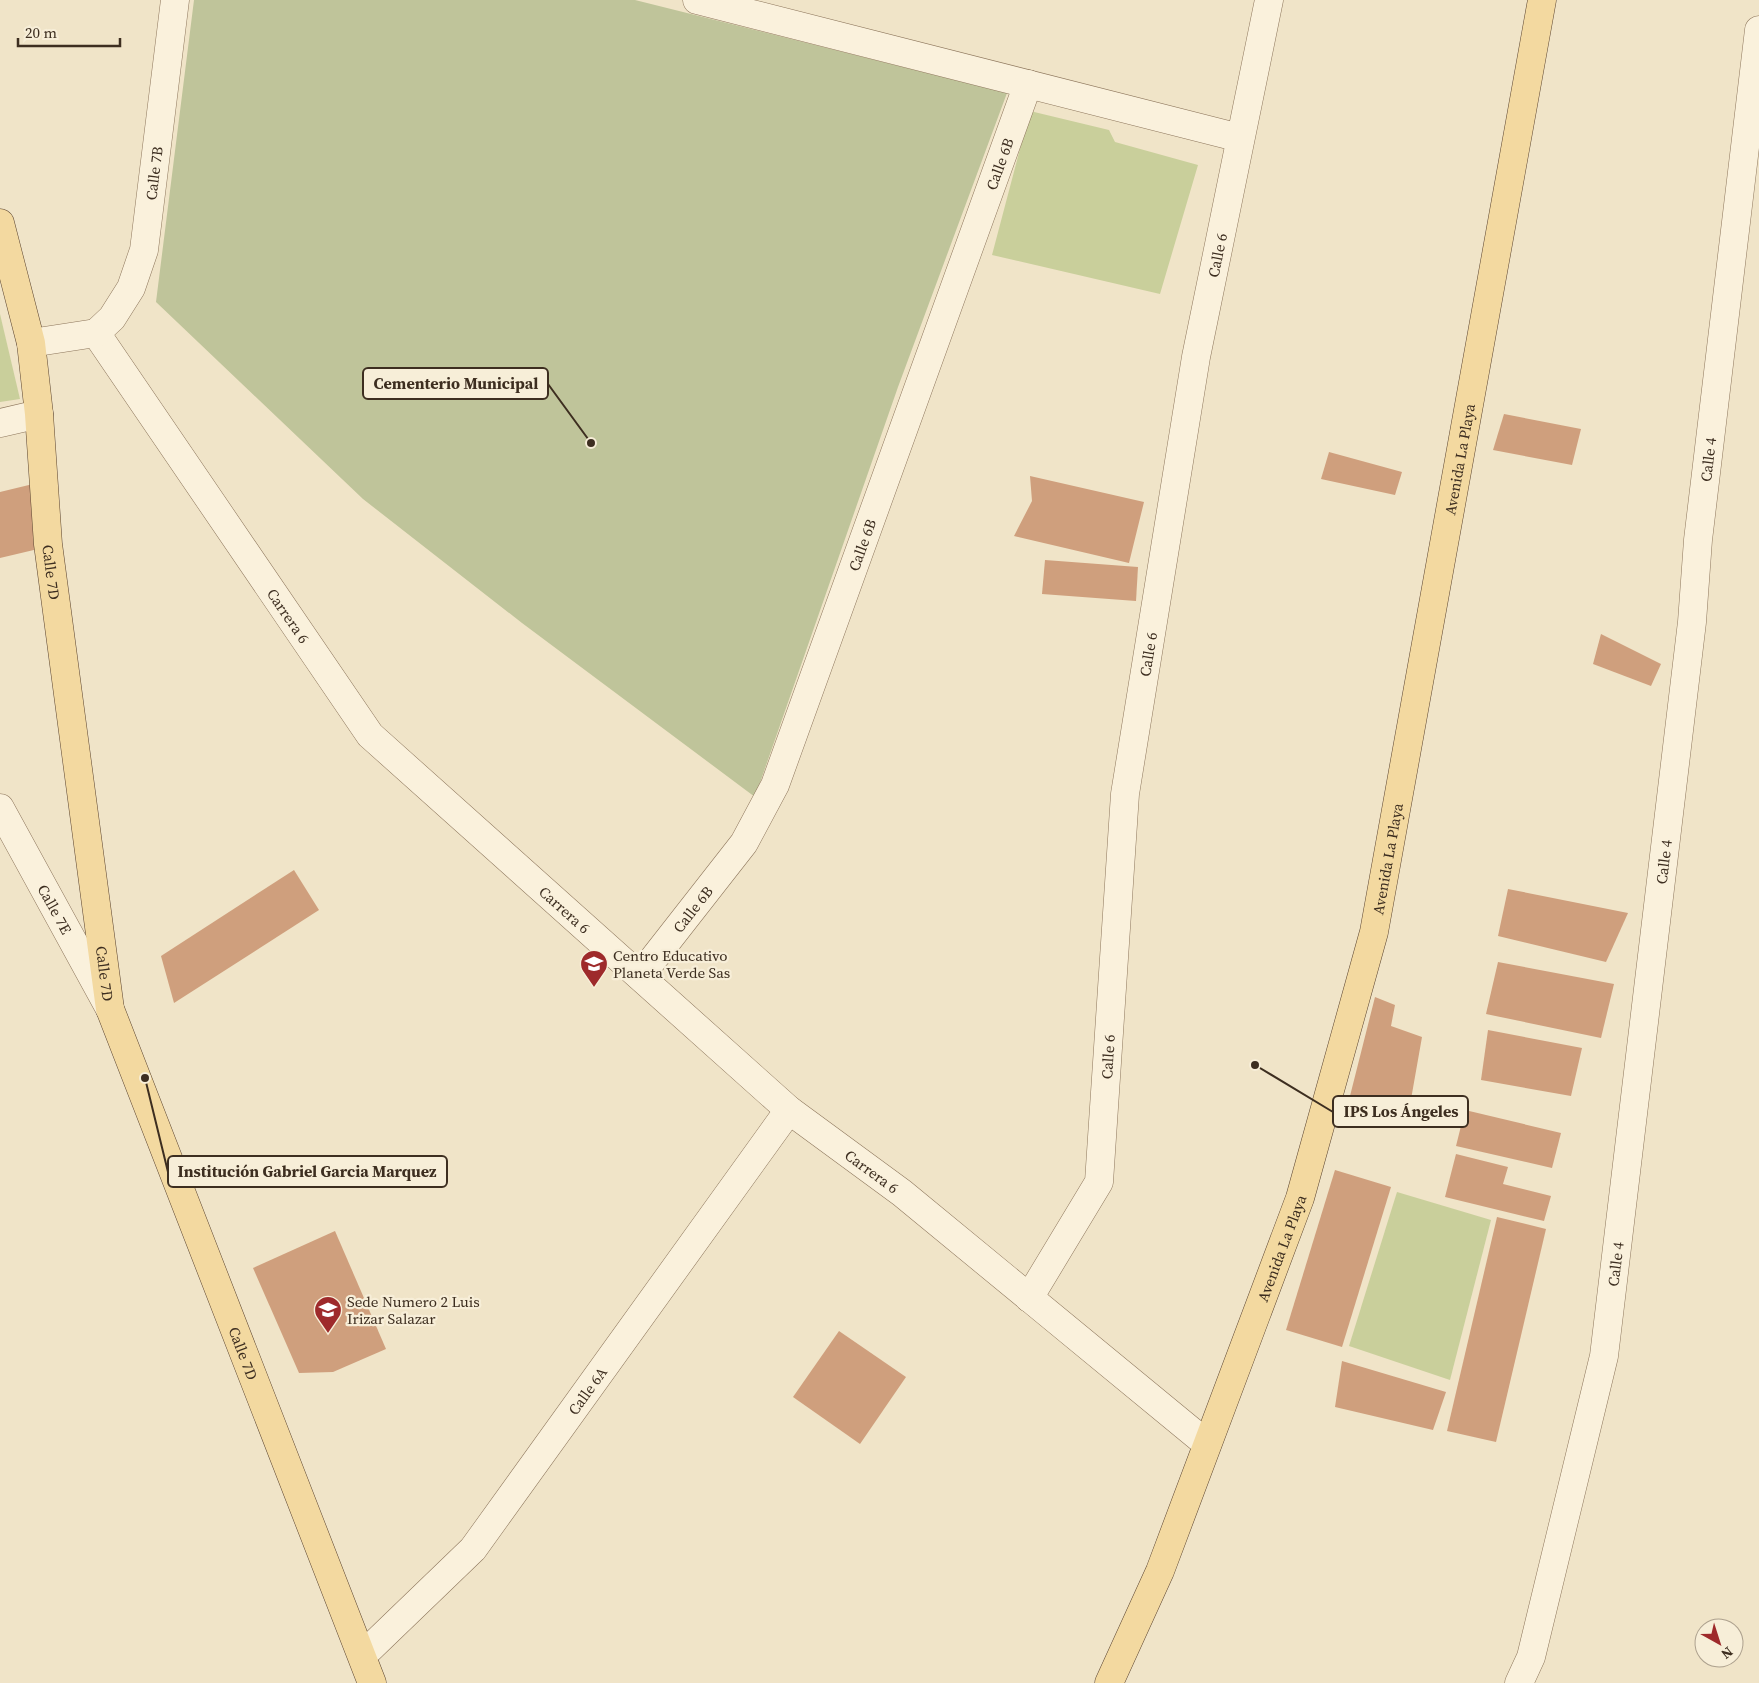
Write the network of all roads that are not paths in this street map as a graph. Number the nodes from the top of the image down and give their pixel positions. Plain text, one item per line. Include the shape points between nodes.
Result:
1 (175, 0) edge
2 (698, 0) edge
3 (1269, 0) edge
4 (1542, 0) edge
5 (734, 5) edge
6 (1759, 30) edge
7 (1028, 84) junction
8 (1240, 138) junction
9 (0, 223) edge
10 (96, 333) junction
11 (31, 343) junction
12 (39, 414) junction
13 (0, 423) edge
14 (0, 808) edge
15 (640, 976) junction
16 (110, 1009) junction
17 (789, 1110) junction
18 (1029, 1298) junction
19 (1206, 1444) junction
20 (362, 1655) junction
21 (372, 1683) edge
22 (1109, 1683) edge
23 (1519, 1683) edge

1 - 10 street, Calle 7B via 144,250 131,288 112,318
2 - 5 street
3 - 8 street, Calle 6
4 - 19 main road, Avenida La Playa via 1374,932 1300,1198
5 - 7 street
6 - 23 street, Calle 4 via 1604,1356 1531,1657
7 - 8 street
7 - 15 street, Calle 6B via 775,785 744,843
8 - 18 street, Calle 6 via 1196,358 1125,794 1099,1182
9 - 11 main road, Calle 7D
10 - 11 street
10 - 15 street, Carrera 6 via 370,735
11 - 12 main road, Calle 7D
12 - 13 street
12 - 16 main road, Calle 7D via 48,544
14 - 16 street, Calle 7E
15 - 17 street, Carrera 6
16 - 20 main road, Calle 7D
17 - 18 street, Carrera 6 via 902,1193
17 - 20 street, Calle 6A via 473,1549
18 - 19 street, Carrera 6
19 - 22 main road, Avenida La Playa via 1160,1571
20 - 21 main road, Calle 7D

